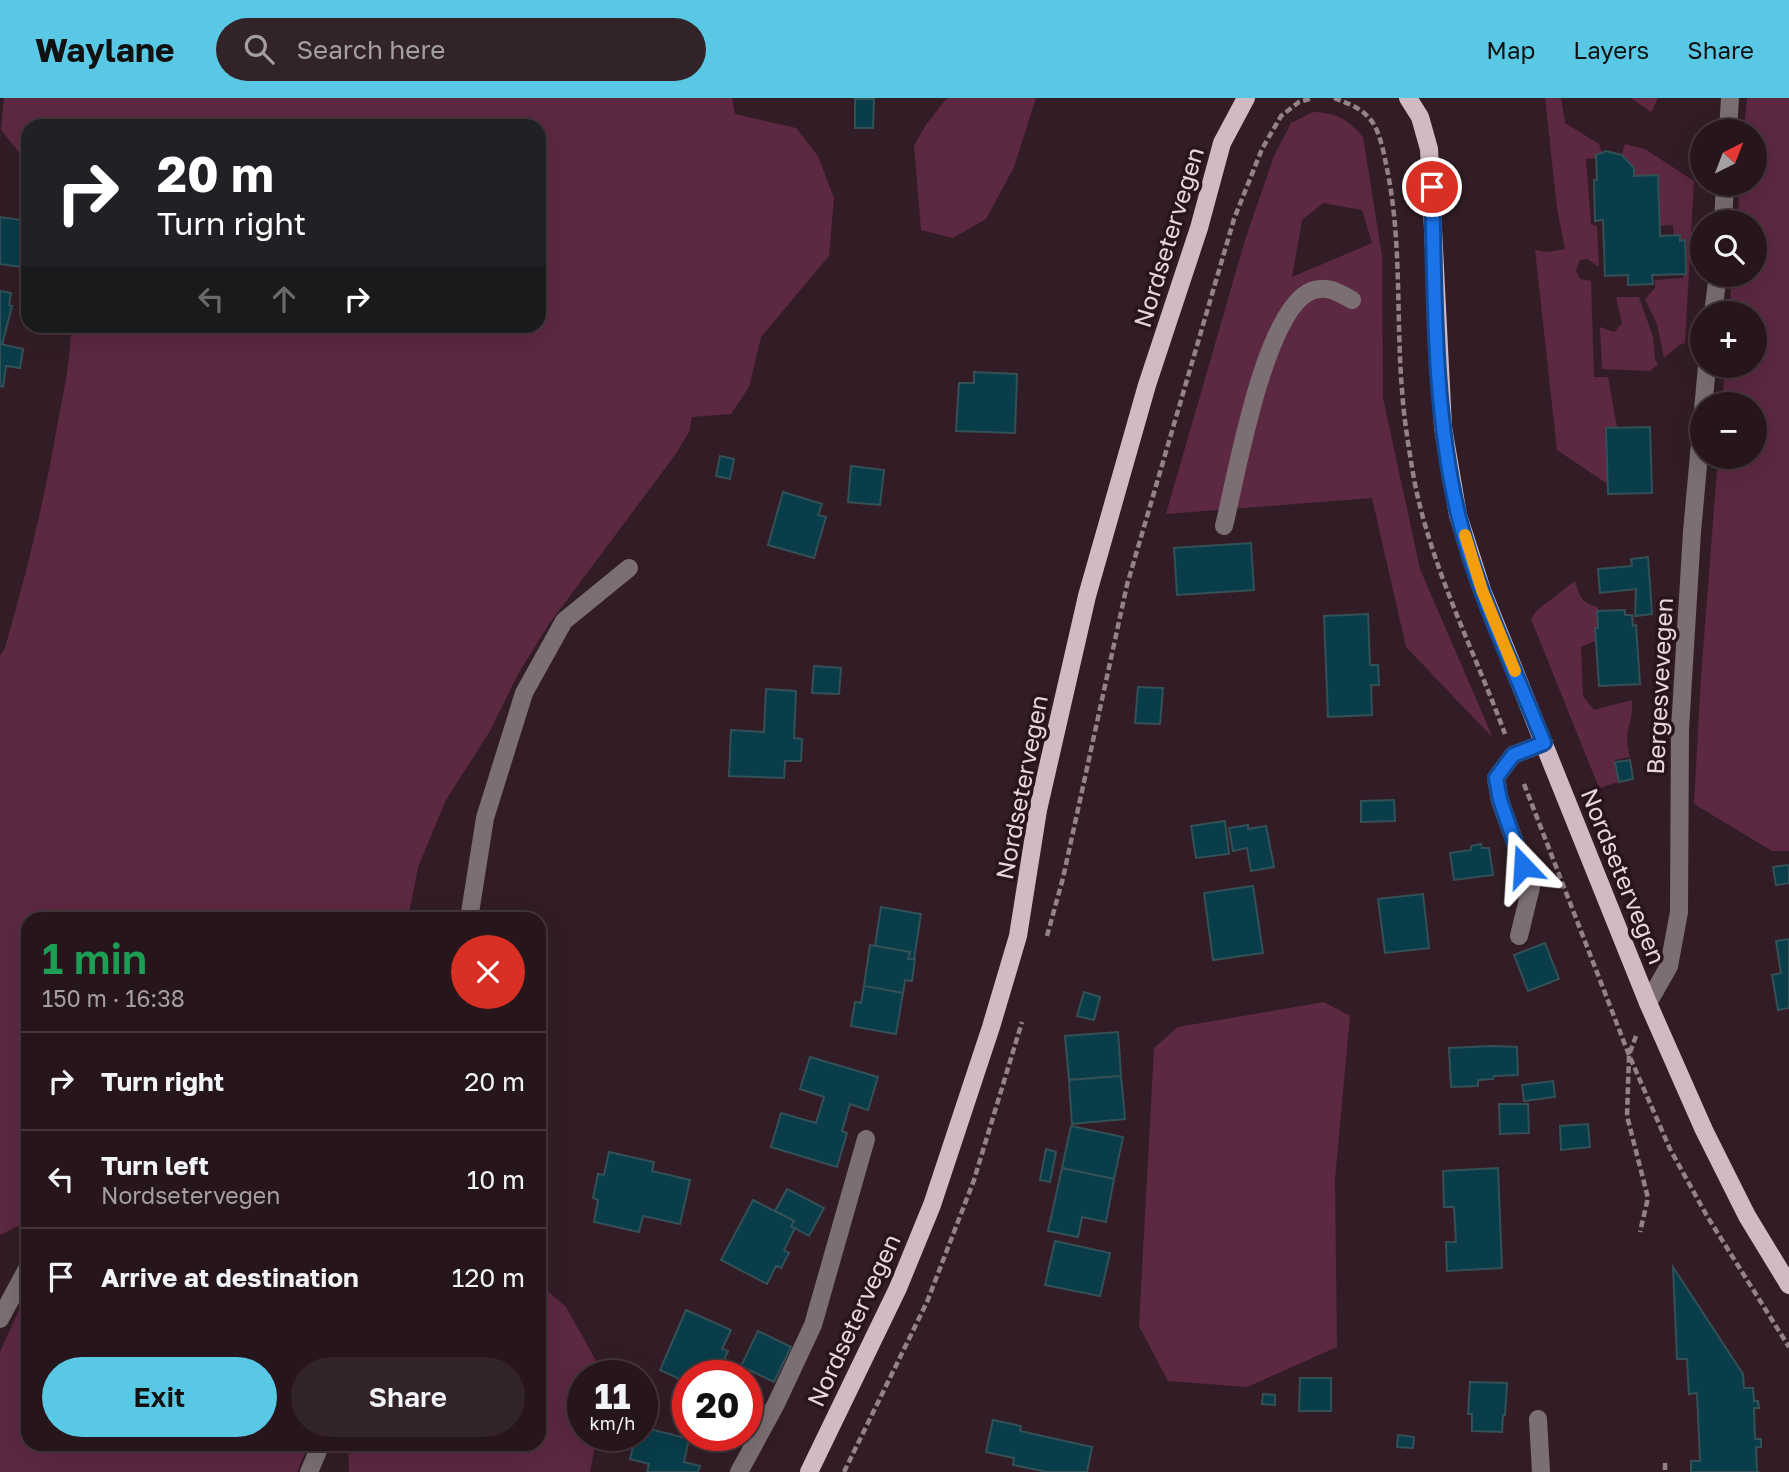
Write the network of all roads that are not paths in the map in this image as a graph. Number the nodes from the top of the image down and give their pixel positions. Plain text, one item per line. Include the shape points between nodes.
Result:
1 (1246, 98) edge
2 (1408, 98) edge
3 (1730, 98) edge
4 (1729, 119) edge
5 (1352, 300) dead end
6 (1706, 378) edge
7 (1224, 526) dead end
8 (629, 568) dead end
9 (1544, 743) junction
10 (470, 912) edge
11 (1519, 936) dead end
12 (1648, 1003) junction
13 (866, 1139) dead end
14 (21, 1280) edge
15 (1789, 1285) edge
16 (0, 1319) edge
17 (1538, 1419) dead end
18 (318, 1451) edge
19 (309, 1472) edge
20 (739, 1472) edge
21 (809, 1472) edge
22 (1541, 1472) edge

1 - 21 main road, Nordsetervegen via 1214,167 1087,596 1038,810 1018,936 991,1027 932,1205 898,1288
2 - 9 main road, Nordsetervegen via 1420,117 1429,149 1443,427 1458,515 1482,590
3 - 4 street
5 - 7 street via 1331,288 1311,291 1298,301 1278,332 1255,392
6 - 12 street, Bergesvevegen via 1680,729 1679,912 1669,966
8 - 10 street via 565,621 524,693 485,818
9 - 11 street via 1513,755 1496,778 1531,887
9 - 12 main road, Nordsetervegen
12 - 15 main road, Nordsetervegen via 1747,1216
13 - 20 street via 813,1325
14 - 16 street
17 - 22 street
18 - 19 street

